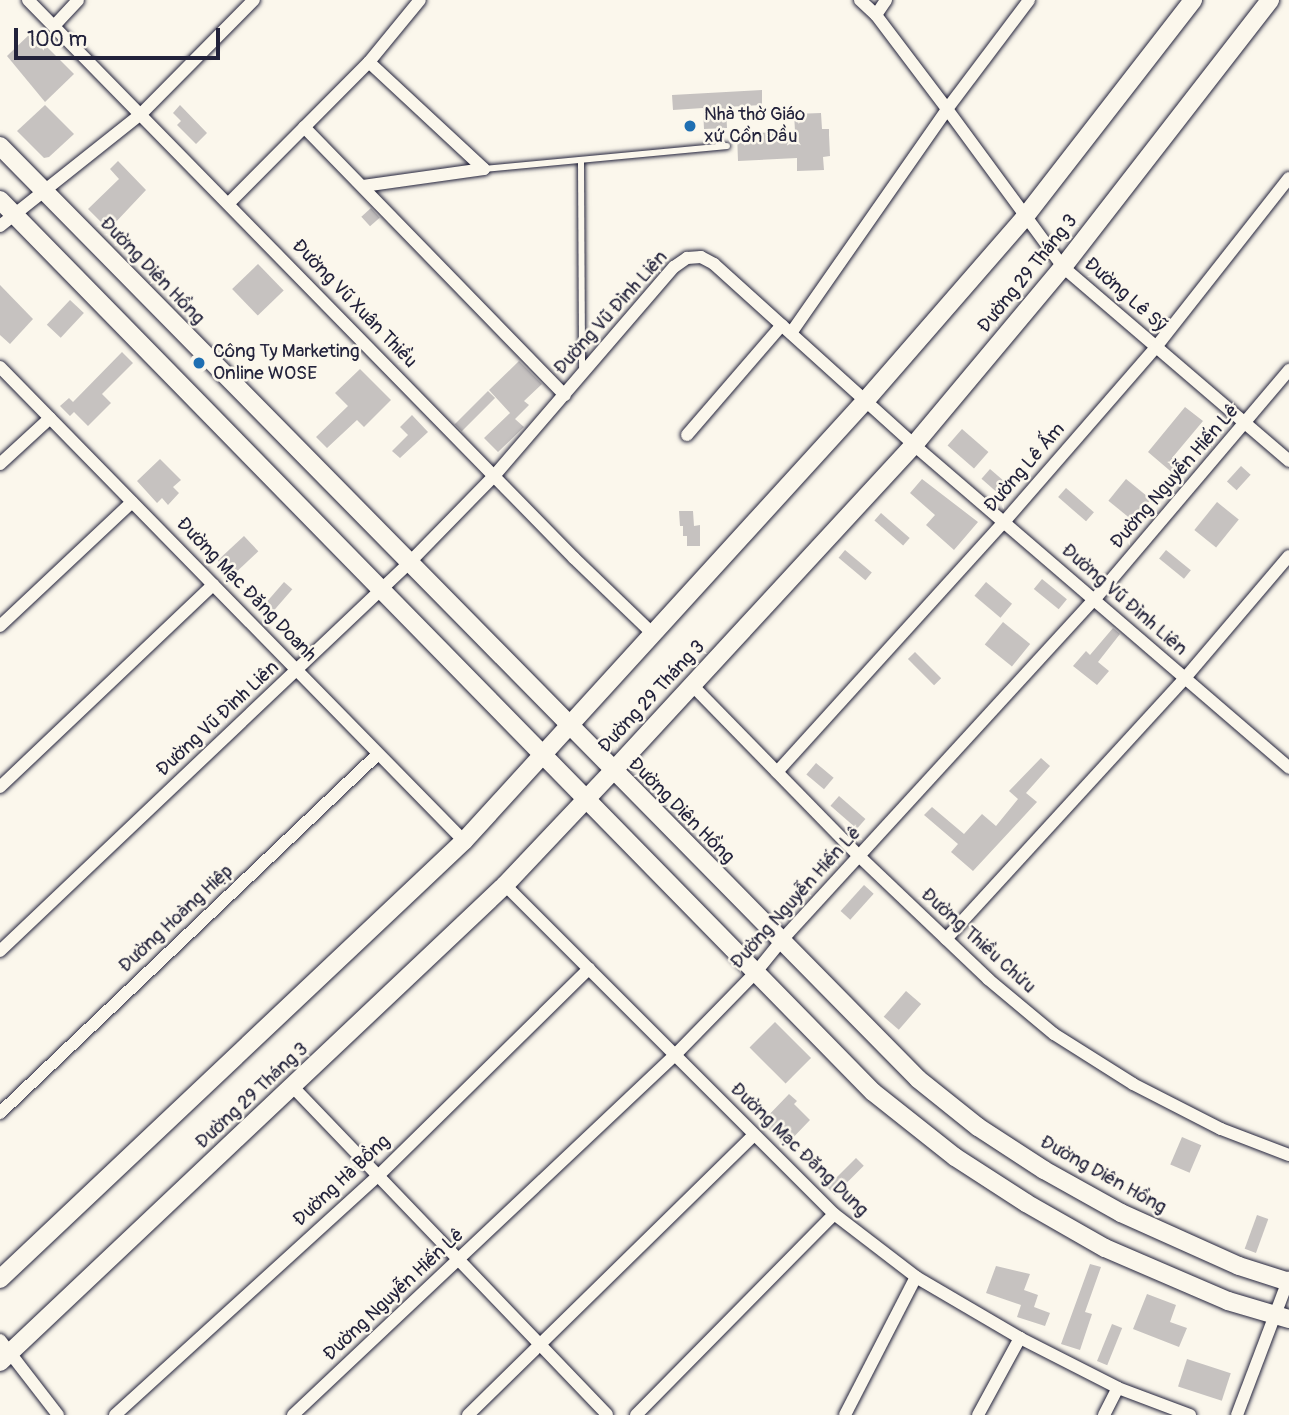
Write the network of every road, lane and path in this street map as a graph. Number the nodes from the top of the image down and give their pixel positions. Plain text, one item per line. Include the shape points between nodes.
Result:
1 (27, 0) edge
2 (78, 0) edge
3 (254, 0) edge
4 (420, 0) edge
5 (860, 0) edge
6 (886, 0) edge
7 (1029, 0) edge
8 (1193, 0) edge
9 (1270, 0) edge
10 (876, 15) junction
11 (54, 26) junction
12 (369, 62) junction
13 (947, 109) junction
14 (142, 113) junction
15 (304, 127) junction
16 (0, 146) edge
17 (727, 146) dead end
18 (581, 162) junction
19 (484, 169) junction
20 (1289, 178) edge
21 (363, 186) junction
22 (43, 191) junction
23 (0, 200) edge
24 (229, 203) junction
25 (15, 215) junction
26 (1024, 218) junction
27 (0, 226) edge
28 (1063, 267) junction
29 (786, 329) junction
30 (1156, 347) junction
31 (1, 369) edge
32 (1289, 370) edge
33 (582, 375) junction
34 (565, 395) junction
35 (866, 400) junction
36 (50, 418) junction
37 (1246, 424) junction
38 (687, 435) dead end
39 (915, 445) junction
40 (1289, 461) edge
41 (0, 464) edge
42 (494, 476) junction
43 (132, 502) junction
44 (1004, 522) junction
45 (1289, 556) edge
46 (409, 563) junction
47 (213, 585) junction
48 (382, 590) junction
49 (1094, 600) junction
50 (0, 625) edge
51 (653, 634) junction
52 (298, 671) junction
53 (1185, 678) junction
54 (692, 685) junction
55 (569, 726) junction
56 (379, 754) junction
57 (543, 754) junction
58 (1289, 768) edge
59 (612, 772) junction
60 (777, 772) junction
61 (0, 788) edge
62 (586, 799) junction
63 (464, 841) junction
64 (860, 857) junction
65 (505, 885) junction
66 (946, 939) junction
67 (781, 941) junction
68 (0, 951) edge
69 (589, 969) junction
70 (756, 972) junction
71 (675, 1055) junction
72 (292, 1086) junction
73 (0, 1112) edge
74 (754, 1135) junction
75 (1289, 1155) edge
76 (378, 1175) junction
77 (834, 1214) junction
78 (459, 1261) junction
79 (916, 1277) junction
80 (0, 1279) edge
81 (1289, 1280) edge
82 (1282, 1317) edge
83 (1020, 1338) junction
84 (541, 1346) junction
85 (4, 1352) edge
86 (1118, 1388) junction
87 (58, 1415) edge
88 (115, 1415) edge
89 (293, 1415) edge
90 (468, 1415) edge
91 (607, 1415) edge
92 (636, 1415) edge
93 (845, 1415) edge
94 (978, 1415) edge
95 (1104, 1415) edge
96 (1189, 1415) edge
97 (1237, 1415) edge

1 - 11 street, Đường Vũ Xuân Thiều
2 - 11 street
3 - 14 street
4 - 12 street
5 - 10 street, Đường Lê Sỹ
6 - 10 street
7 - 13 street
8 - 26 street, Đường 29 Tháng 3
9 - 28 street, Đường 29 Tháng 3
10 - 13 street, Đường Lê Sỹ
11 - 14 street, Đường Vũ Xuân Thiều
12 - 15 street
12 - 19 street
13 - 26 street, Đường Lê Sỹ
13 - 29 street
14 - 22 street
14 - 24 street, Đường Vũ Xuân Thiều
15 - 21 street
15 - 24 street
16 - 22 street, Đường Diên Hồng
17 - 18 lane
18 - 19 lane
18 - 33 lane
19 - 21 street
20 - 30 street, Đường Lê Ấm
21 - 34 street
22 - 25 street
22 - 46 street, Đường Diên Hồng
23 - 25 street
24 - 42 street, Đường Vũ Xuân Thiều
25 - 27 street
25 - 48 street
26 - 28 street, Đường Lê Sỹ
26 - 35 street, Đường 29 Tháng 3
28 - 30 street, Đường Lê Sỹ
28 - 39 street, Đường 29 Tháng 3
29 - 33 street, Đường Vũ Đình Liên via 714,264 701,257 687,258 674,267
29 - 35 street, Đường Vũ Đình Liên
29 - 38 street
30 - 37 street, Đường Lê Sỹ
30 - 44 street, Đường Lê Ấm
31 - 36 street, Đường Mạc Đăng Doanh
32 - 37 street, Đường Nguyễn Hiến Lê
33 - 34 street, Đường Vũ Đình Liên
34 - 42 street, Đường Vũ Đình Liên
35 - 39 street, Đường Vũ Đình Liên
35 - 51 street, Đường 29 Tháng 3
36 - 41 street
36 - 43 street, Đường Mạc Đăng Doanh
37 - 40 street, Đường Lê Sỹ
37 - 49 street, Đường Nguyễn Hiến Lê
39 - 44 street, Đường Vũ Đình Liên
39 - 54 street, Đường 29 Tháng 3
42 - 46 street, Đường Vũ Đình Liên
42 - 51 street, Đường Vũ Xuân Thiều
43 - 47 street, Đường Mạc Đăng Doanh
43 - 50 street
44 - 49 street, Đường Vũ Đình Liên
44 - 60 street, Đường Lê Ấm
45 - 53 street
46 - 48 street, Đường Vũ Đình Liên
46 - 55 street, Đường Diên Hồng
47 - 52 street, Đường Mạc Đăng Doanh
47 - 61 street
48 - 52 street, Đường Vũ Đình Liên
48 - 57 street
49 - 53 street, Đường Vũ Đình Liên
49 - 64 street, Đường Nguyễn Hiến Lê
51 - 55 street, Đường 29 Tháng 3
52 - 56 street, Đường Mạc Đăng Doanh
52 - 68 street, Đường Vũ Đình Liên
53 - 58 street, Đường Vũ Đình Liên
53 - 66 street
54 - 59 street, Đường 29 Tháng 3
54 - 60 street, Đường Thiều Chửu
55 - 57 street, Đường 29 Tháng 3
55 - 59 street, Đường Diên Hồng
56 - 63 street, Đường Mạc Đăng Doanh
56 - 73 street, Đường Hoàng Hiệp
57 - 62 street
57 - 63 street, Đường 29 Tháng 3
59 - 62 street, Đường 29 Tháng 3
59 - 67 street, Đường Diên Hồng
60 - 64 street, Đường Thiều Chửu
62 - 65 street, Đường 29 Tháng 3
62 - 70 street
63 - 80 street, Đường 29 Tháng 3
64 - 66 street, Đường Thiều Chửu
64 - 67 street, Đường Nguyễn Hiến Lê
65 - 69 street, Đường Mạc Đăng Dung
65 - 72 street, Đường 29 Tháng 3
66 - 75 street, Đường Thiều Chửu via 1055,1034 1133,1084 1221,1129
67 - 70 street, Đường Nguyễn Hiến Lê
67 - 81 street, Đường Diên Hồng via 918,1079 978,1127 1121,1213 1239,1266
69 - 71 street, Đường Mạc Đăng Dung
69 - 76 street, Đường Hà Bồng
70 - 71 street, Đường Nguyễn Hiến Lê
70 - 82 street via 873,1092 955,1157 1105,1248 1228,1301
71 - 74 street, Đường Mạc Đăng Dung
71 - 78 street, Đường Nguyễn Hiến Lê
72 - 76 street
72 - 85 street, Đường 29 Tháng 3
74 - 77 street, Đường Mạc Đăng Dung
74 - 84 street
76 - 78 street
76 - 88 street, Đường Hà Bồng
77 - 79 street, Đường Mạc Đăng Dung
77 - 92 street
78 - 84 street
78 - 89 street, Đường Nguyễn Hiến Lê
79 - 83 street, Đường Mạc Đăng Dung
79 - 93 street
81 - 82 street
82 - 97 street
83 - 86 street, Đường Mạc Đăng Dung
83 - 94 street
84 - 90 street
84 - 91 street
85 - 87 street
86 - 95 street
86 - 96 street, Đường Mạc Đăng Dung

